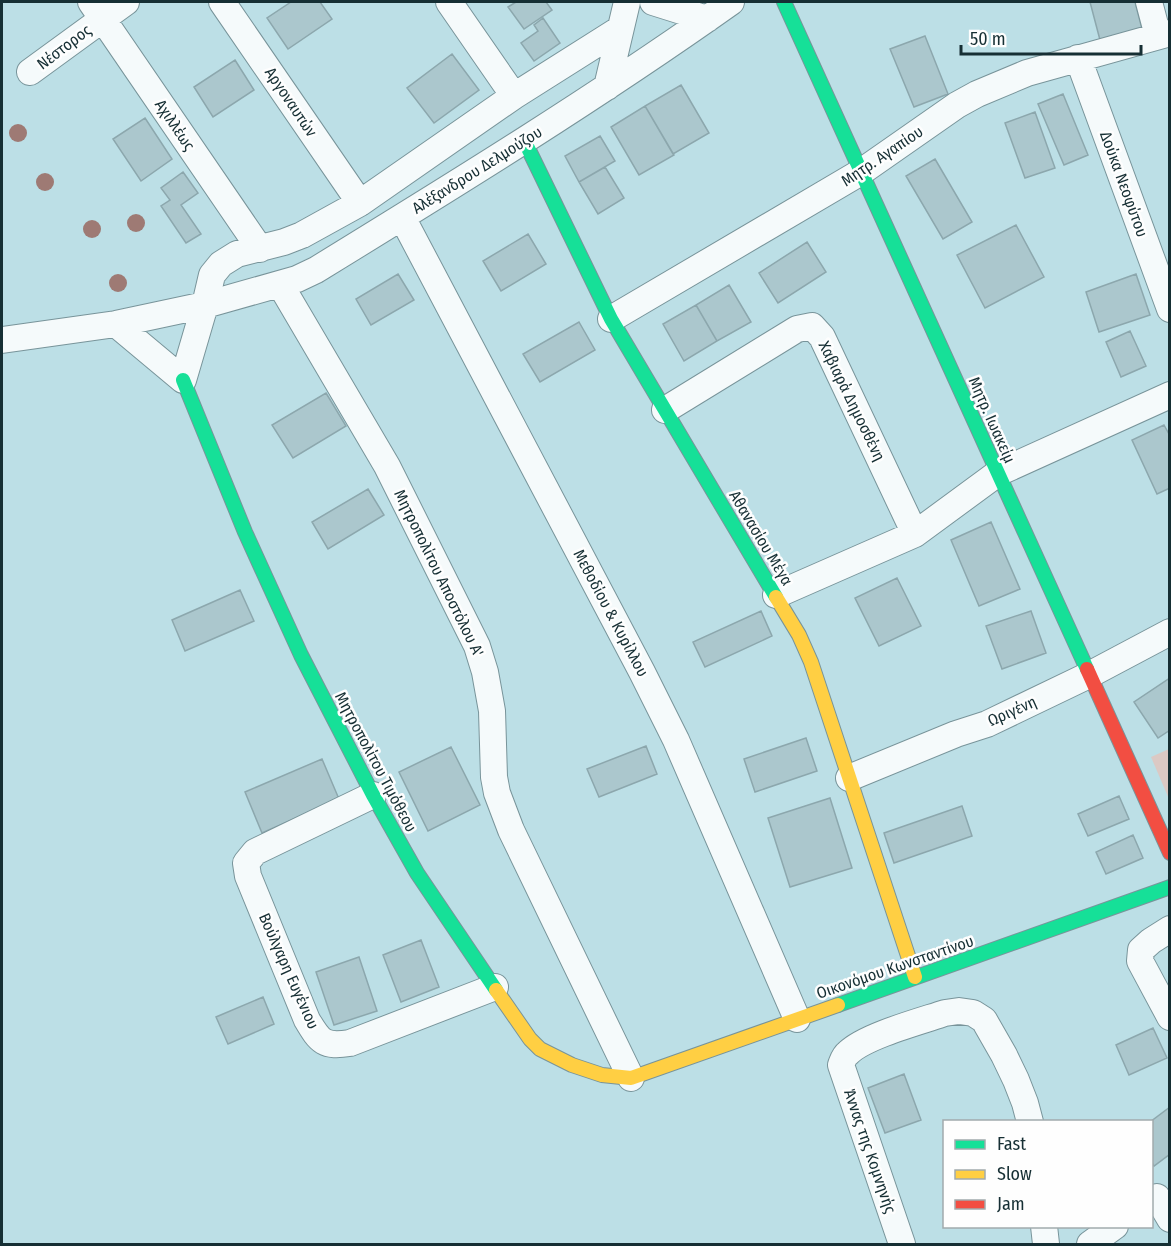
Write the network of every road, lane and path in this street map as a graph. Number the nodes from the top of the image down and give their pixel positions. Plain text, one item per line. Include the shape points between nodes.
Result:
1 (126, 2) edge
2 (222, 2) edge
3 (449, 2) edge
4 (627, 2) edge
5 (653, 2) edge
6 (732, 2) edge
7 (784, 2) edge
8 (1149, 2) edge
9 (97, 10) edge
10 (707, 19) junction
11 (620, 29) junction
12 (1164, 34) edge
13 (1078, 58) junction
14 (30, 72) dead end
15 (607, 87) junction
16 (514, 96) junction
17 (525, 140) junction
18 (861, 172) junction
19 (360, 203) junction
20 (402, 217) junction
21 (260, 249) junction
22 (280, 284) junction
23 (205, 305) junction
24 (1170, 309) edge
25 (611, 319) junction
26 (116, 324) junction
27 (2, 340) edge
28 (183, 380) junction
29 (1170, 395) edge
30 (665, 410) junction
31 (998, 473) junction
32 (915, 534) junction
33 (776, 595) junction
34 (1170, 632) edge
35 (1089, 675) junction
36 (849, 778) junction
37 (373, 795) junction
38 (1170, 853) edge
39 (1170, 887) edge
40 (1170, 929) edge
41 (915, 977) junction
42 (495, 987) junction
43 (1170, 1017) edge
44 (797, 1019) junction
45 (631, 1078) junction
46 (1029, 1120) edge
47 (1159, 1195) edge
48 (1170, 1219) edge
49 (1044, 1228) edge
50 (1114, 1228) edge
51 (902, 1245) edge
52 (1046, 1245) edge
53 (1090, 1245) edge

1 - 9 street, Νέστορος
2 - 19 street, Αργοναυτών
3 - 16 street
4 - 11 street
5 - 10 street
6 - 10 street, Αλέξανδρου Δελμούζου
7 - 18 street, Μητρ. Ιωακείμ
8 - 12 street
9 - 14 street, Νέστορος
9 - 21 street, Αχιλλέως
10 - 15 street, Αλέξανδρου Δελμούζου
11 - 15 street
11 - 16 street
12 - 13 street, Μητρ. Αγαπίου
13 - 18 street, Μητρ. Αγαπίου via 977,94
13 - 24 street, Δούκα Νεοφύτου
15 - 17 street, Αλέξανδρου Δελμούζου
16 - 19 street
17 - 20 street, Αλέξανδρου Δελμούζου
17 - 25 street, Αθανασίου Μέγα
18 - 25 street, Μητρ. Αγαπίου
18 - 31 street, Μητρ. Ιωακείμ
19 - 21 street via 302,235
20 - 22 street, Αλέξανδρου Δελμούζου via 316,270
20 - 44 street, Μεθοδίου & Κυρίλλου via 662,711
21 - 23 street via 237,254 220,264 212,275
22 - 23 street, Αλέξανδρου Δελμούζου
22 - 45 street, Μητροπολίτου Αποστόλου Α' via 387,466 477,646 492,711 497,793 511,830
23 - 26 street, Αλέξανδρου Δελμούζου
23 - 28 street
25 - 30 street, Αθανασίου Μέγα
26 - 27 street, Αλέξανδρου Δελμούζου
26 - 28 street
28 - 37 street, Μητροπολίτου Τιμόθεου via 245,532
29 - 31 street
30 - 32 street, Χαβιαρά Δημοσθένη via 797,329 812,326 822,337
30 - 33 street, Αθανασίου Μέγα
31 - 32 street
31 - 35 street, Μητρ. Ιωακείμ
32 - 33 street
33 - 36 street, Αθανασίου Μέγα via 811,662
34 - 35 street, Ωριγένη
35 - 36 street, Ωριγένη via 987,724
35 - 38 street, Μητρ. Ιωακείμ
36 - 41 street, Αθανασίου Μέγα
37 - 42 street, Μητροπολίτου Τιμόθεου via 417,873
37 - 42 street, Βούλγαρη Ευγένιου via 255,852 246,862 252,887 315,1034 330,1044 350,1043
39 - 41 street, Οικονόμου Κωνσταντίνου
40 - 43 street via 1141,950 1140,960
41 - 44 street, Οικονόμου Κωνσταντίνου
42 - 45 street, Μητροπολίτου Τιμόθεου via 540,1049 602,1075
44 - 45 street, Οικονόμου Κωνσταντίνου
46 - 51 street, Άννας της Κομνηνής via 1004,1055 984,1020 973,1013 945,1013 862,1043 849,1052 841,1065
47 - 48 street
49 - 52 street
50 - 53 street

